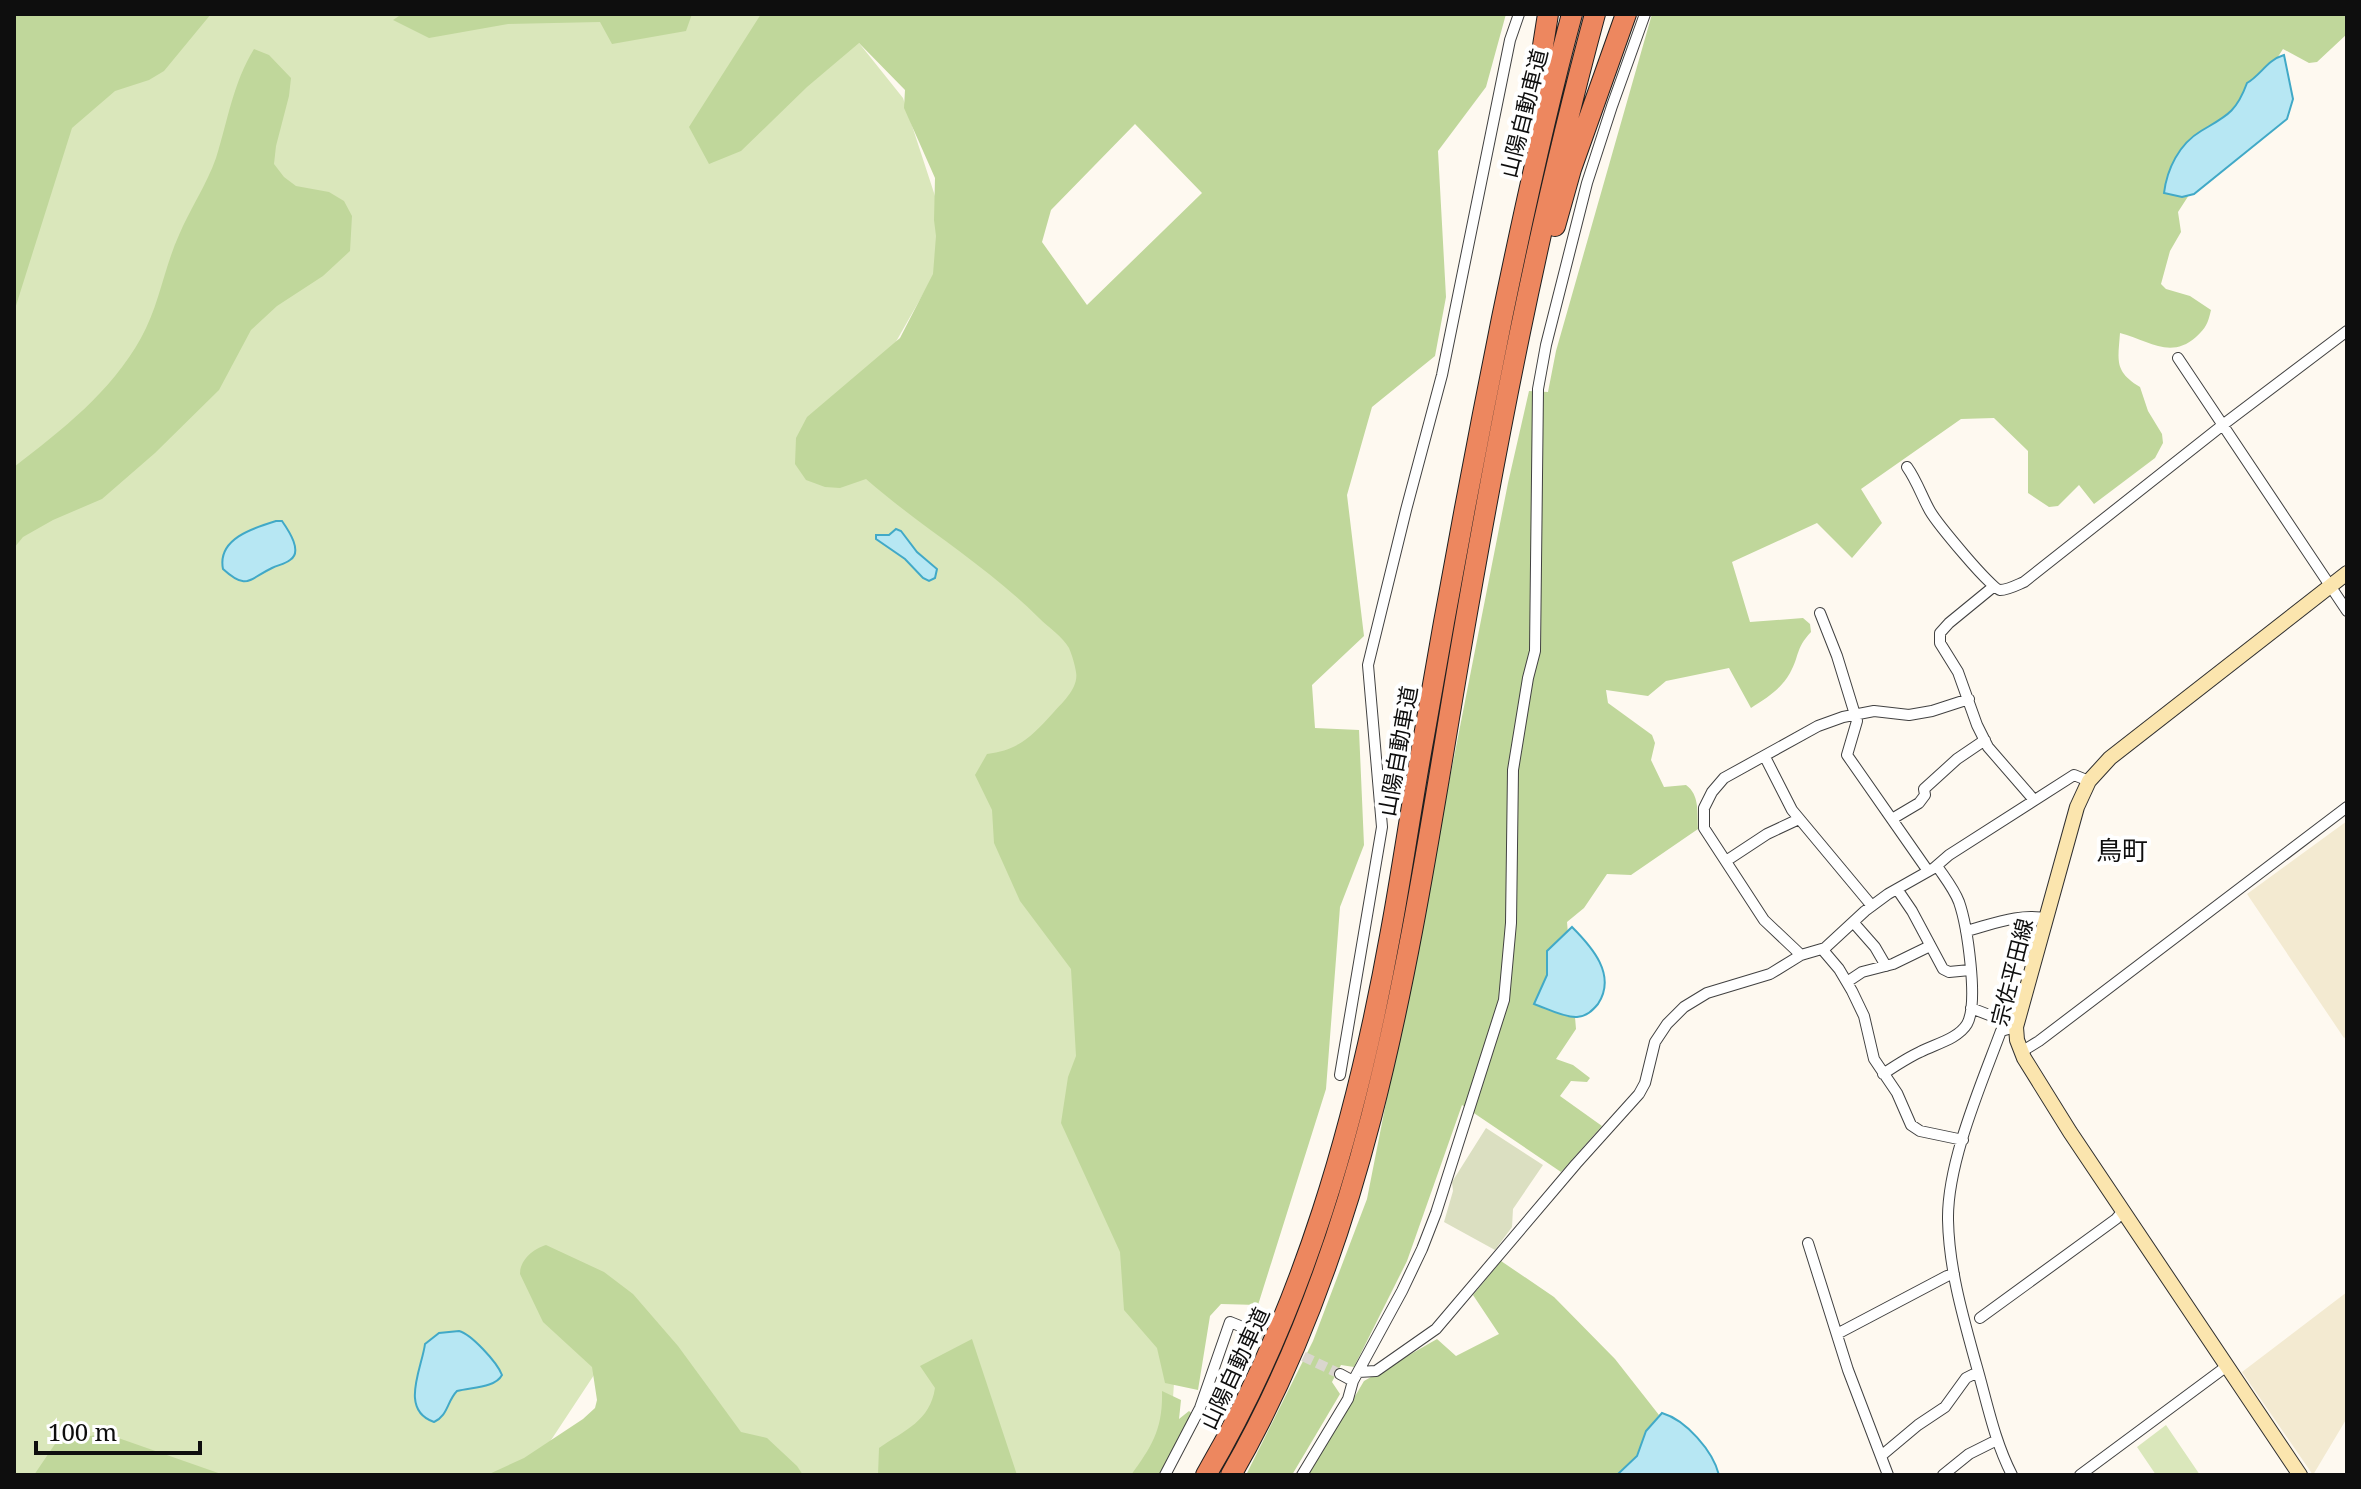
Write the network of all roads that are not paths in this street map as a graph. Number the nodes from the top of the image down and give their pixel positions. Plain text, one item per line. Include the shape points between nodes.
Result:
1 (1519, 14) edge
2 (1548, 14) edge
3 (1572, 14) edge
4 (1595, 14) edge
5 (1626, 14) edge
6 (1645, 14) edge
7 (1531, 277) junction
8 (2347, 331) edge
9 (2178, 358) dead end
10 (1490, 378) junction
11 (2224, 424) junction
12 (1907, 467) dead end
13 (2347, 573) edge
14 (2331, 585) junction
15 (1993, 587) junction
16 (2347, 611) edge
17 (1820, 613) dead end
18 (1969, 699) junction
19 (1855, 715) junction
20 (1985, 740) junction
21 (1765, 757) junction
22 (2089, 781) junction
23 (2034, 800) junction
24 (2347, 807) edge
25 (1799, 819) junction
26 (1892, 819) junction
27 (1726, 861) junction
28 (1933, 869) junction
29 (1897, 889) junction
30 (1872, 906) junction
31 (2047, 919) junction
32 (1853, 922) junction
33 (1966, 931) junction
34 (1930, 946) junction
35 (1822, 949) junction
36 (1801, 955) junction
37 (1886, 966) junction
38 (1970, 970) junction
39 (1847, 982) junction
40 (1971, 1008) junction
41 (2013, 1027) junction
42 (2021, 1052) junction
43 (1883, 1074) junction
44 (1340, 1075) dead end
45 (1963, 1140) junction
46 (2123, 1211) junction
47 (1808, 1243) dead end
48 (1954, 1274) junction
49 (1980, 1318) dead end
50 (1245, 1328) dead end
51 (1837, 1334) junction
52 (2227, 1366) junction
53 (1978, 1372) junction
54 (1340, 1374) tunnel mouth
55 (1356, 1377) junction
56 (1997, 1440) junction
57 (1881, 1456) junction
58 (1165, 1475) edge
59 (1206, 1475) edge
60 (1231, 1475) edge
61 (1302, 1475) edge
62 (1888, 1475) edge
63 (1943, 1475) edge
64 (2012, 1475) edge
65 (2080, 1475) edge
66 (2300, 1475) edge

1 - 44 street via 1442,375 1368,665 1382,827
2 - 10 highway
3 - 10 highway, 山陽自動車道 via 1529,186
4 - 7 highway, 山陽自動車道
5 - 7 highway via 1551,239
6 - 55 street via 1587,183 1538,389 1535,651 1513,770 1504,1000 1436,1213
7 - 60 highway, 山陽自動車道 via 1412,933 1368,1131 1319,1289 1287,1366
8 - 11 street
9 - 11 street
10 - 59 highway, 山陽自動車道 via 1391,931 1347,1127 1300,1281 1268,1357
11 - 14 street
11 - 15 street via 2024,582 2000,590
12 - 15 street via 1931,514
13 - 14 main road, 宗佐平田線
14 - 16 street
14 - 22 main road, 宗佐平田線 via 2110,758
15 - 18 street via 1940,633 1940,643
17 - 19 street
18 - 19 street via 1909,715
18 - 20 street
19 - 21 street via 1818,726
19 - 26 street via 1847,755
20 - 23 street
20 - 26 street via 1936,776 1919,803
21 - 25 street
21 - 27 street via 1724,778 1704,808 1704,828
22 - 23 street via 2074,775
22 - 31 main road, 宗佐平田線
23 - 28 street
24 - 42 street
25 - 27 street
25 - 30 street
26 - 28 street
27 - 36 street via 1764,920
28 - 29 street
28 - 33 street via 1951,885
29 - 30 street
29 - 34 street
30 - 32 street
31 - 33 street via 2038,916
31 - 41 main road, 宗佐平田線
32 - 35 street
32 - 37 street
33 - 38 street
34 - 37 street
34 - 38 street via 1943,969
35 - 36 street
35 - 39 street
36 - 55 street via 1770,974 1707,993 1684,1007 1655,1042 1639,1094 1460,1302 1436,1329 1376,1371
37 - 39 street
38 - 40 street
39 - 43 street
40 - 41 street
40 - 43 street via 1966,1026 1950,1038
41 - 42 main road, 宗佐平田線
41 - 45 street via 2001,1031
42 - 46 main road, 宗佐平田線
43 - 45 street via 1911,1125
45 - 48 street via 1948,1218
46 - 49 street
46 - 52 main road, 宗佐平田線
47 - 51 street
48 - 51 street
48 - 53 street
50 - 58 street via 1230,1322 1200,1408
51 - 57 street
52 - 65 street
52 - 66 main road, 宗佐平田線
53 - 56 street
53 - 57 street via 1966,1378 1945,1407
54 - 55 street
55 - 61 street
56 - 63 street
56 - 64 street
57 - 62 street

